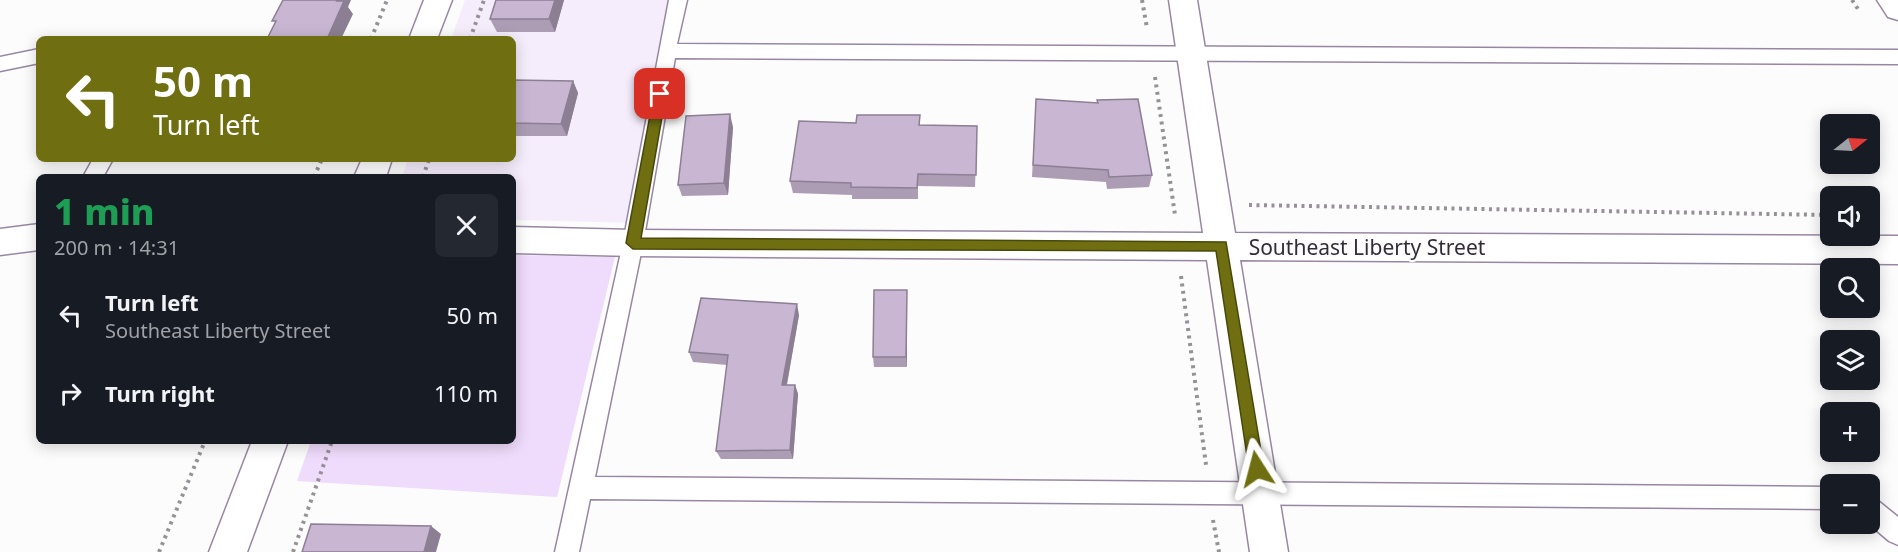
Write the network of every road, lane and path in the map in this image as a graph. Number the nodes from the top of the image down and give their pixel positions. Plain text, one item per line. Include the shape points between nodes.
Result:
1 (387, 0) edge
2 (438, 0) edge
3 (484, 0) edge
4 (678, 0) edge
5 (1183, 0) edge
6 (1891, 0) edge
7 (1898, 10) edge
8 (372, 36) edge
9 (424, 36) edge
10 (471, 36) edge
11 (668, 51) junction
12 (1191, 52) junction
13 (36, 57) edge
14 (1898, 57) edge
15 (0, 64) edge
16 (1173, 204) dead end
17 (1215, 204) junction
18 (1820, 214) edge
19 (36, 237) edge
20 (516, 240) edge
21 (0, 242) edge
22 (633, 243) junction
23 (1221, 246) junction
24 (1898, 250) edge
25 (204, 444) edge
26 (269, 444) edge
27 (331, 444) edge
28 (579, 488) junction
29 (1260, 492) junction
30 (1820, 498) edge
31 (1880, 517) edge
32 (1898, 533) edge
33 (159, 552) edge
34 (228, 552) edge
35 (293, 552) edge
36 (567, 552) edge
37 (1269, 552) edge

1 - 8 path
2 - 9 street
3 - 10 path
4 - 11 lane
5 - 12 street
6 - 7 street
11 - 12 lane
11 - 22 lane
12 - 14 lane
12 - 17 street
13 - 15 lane
16 - 17 path
17 - 18 path
17 - 23 street
19 - 21 street
20 - 22 street, Southeast Liberty Street
22 - 23 street, Southeast Liberty Street
22 - 28 lane
23 - 24 street, Southeast Liberty Street
23 - 29 street
25 - 33 path
26 - 34 street
27 - 35 path
28 - 29 lane
28 - 36 lane
29 - 30 lane
29 - 37 street
31 - 32 lane

